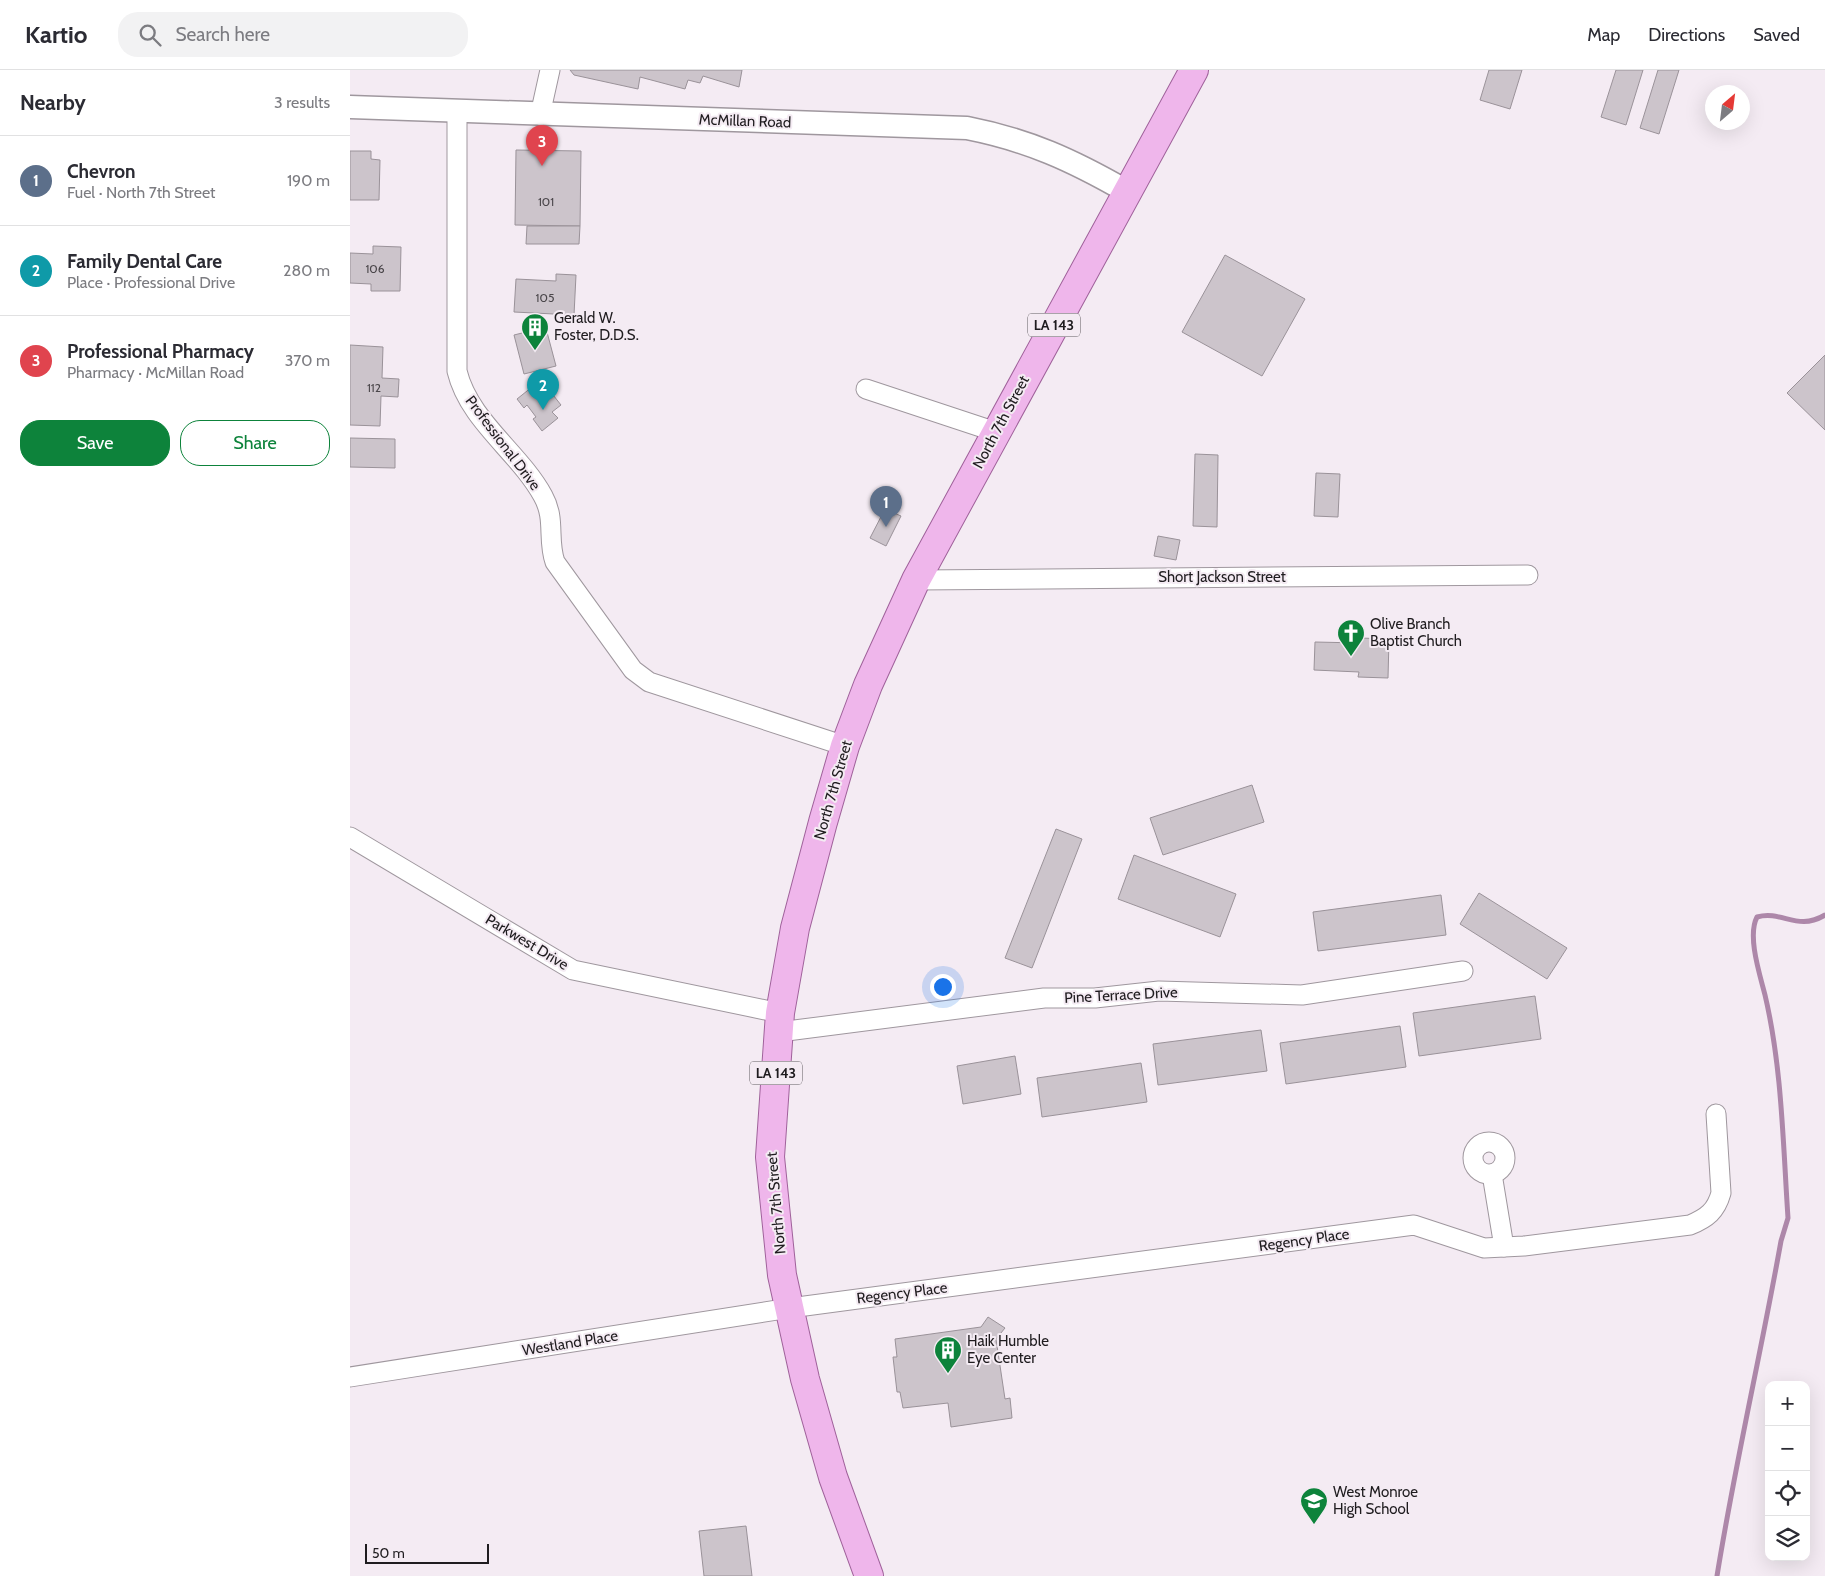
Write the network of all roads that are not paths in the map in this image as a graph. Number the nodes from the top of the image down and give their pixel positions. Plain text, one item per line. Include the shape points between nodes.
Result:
1 (550, 70) edge
2 (1194, 70) edge
3 (350, 107) edge
4 (457, 112) junction
5 (540, 115) junction
6 (1126, 191) junction
7 (866, 390) dead end
8 (996, 432) junction
9 (1528, 575) dead end
10 (916, 580) junction
11 (846, 746) junction
12 (350, 837) edge
13 (1463, 971) dead end
14 (780, 1023) junction
15 (1716, 1114) dead end
16 (1492, 1174) dead end
17 (1504, 1247) junction
18 (790, 1308) junction
19 (350, 1377) edge
20 (869, 1576) edge

1 - 5 street
2 - 6 main road, North 7th Street / LA 143
3 - 4 street, McMillan Road
4 - 5 street, McMillan Road
4 - 11 street, Professional Drive via 457,371 471,404 544,497 552,522 551,548 555,562 633,670 649,682
5 - 6 street, McMillan Road via 967,128 1003,135 1045,149
6 - 8 main road, North 7th Street / LA 143
7 - 8 street
8 - 10 main road, North 7th Street / LA 143
9 - 10 street, Short Jackson Street
10 - 11 main road, North 7th Street / LA 143 via 868,685
11 - 14 main road, North 7th Street / LA 143 via 796,928
12 - 14 street, Parkwest Drive via 573,970
13 - 14 street, Pine Terrace Drive via 1302,996 1160,991 1095,998 1044,998
14 - 18 main road, North 7th Street / LA 143 via 770,1157 782,1275
15 - 17 street, Regency Place via 1721,1193 1718,1206 1704,1219 1690,1225
16 - 17 street
17 - 18 street, Regency Place via 1484,1248 1414,1225
18 - 19 street, Westland Place
18 - 20 main road, North 7th Street / LA 143 via 805,1379 833,1477

